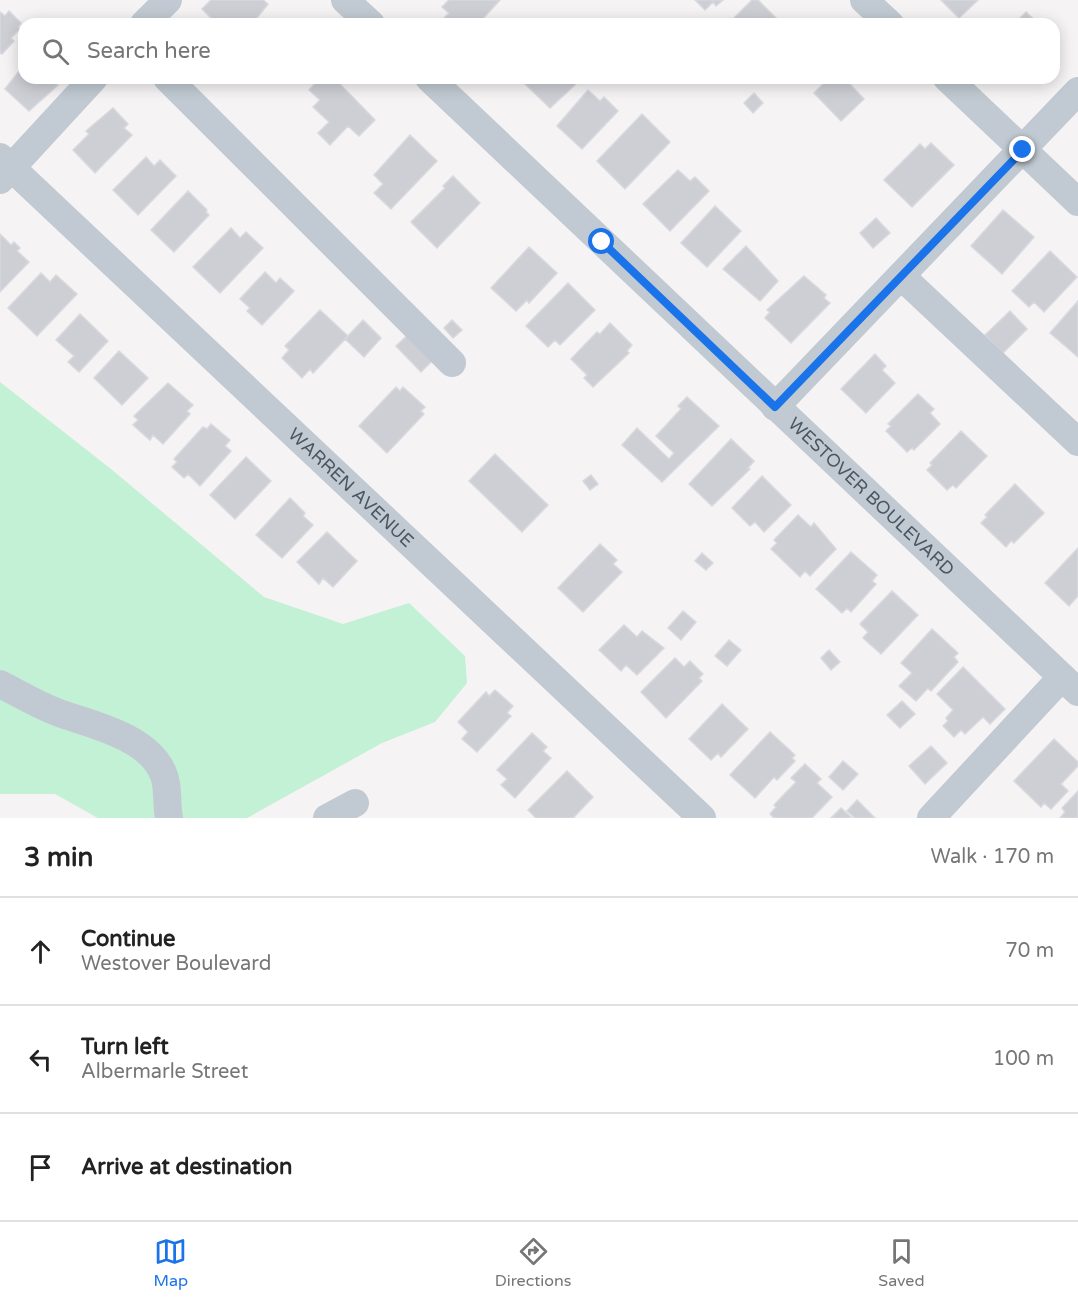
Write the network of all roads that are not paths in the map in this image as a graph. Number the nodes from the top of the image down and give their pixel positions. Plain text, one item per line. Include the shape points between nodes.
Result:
1 (168, 0) edge
2 (345, 0) edge
3 (864, 0) edge
4 (150, 18) edge
5 (364, 18) edge
6 (884, 18) edge
7 (88, 84) edge
8 (173, 84) edge
9 (435, 84) edge
10 (953, 84) edge
11 (1078, 91) edge
12 (1023, 150) junction
13 (4, 168) edge
14 (1078, 202) edge
15 (901, 276) junction
16 (452, 363) dead end
17 (775, 407) junction
18 (1078, 442) edge
19 (0, 684) edge
20 (1070, 684) edge
21 (355, 803) dead end
22 (941, 815) edge
23 (169, 818) edge
24 (327, 818) edge
25 (702, 818) edge

1 - 4 street
2 - 5 street
3 - 6 street
7 - 13 street
8 - 16 street
9 - 17 street, WESTOVER BOULEVARD
10 - 12 street
11 - 12 street
12 - 14 street
12 - 15 street
13 - 25 street, WARREN AVENUE
15 - 17 street
15 - 18 street
17 - 20 street, WESTOVER BOULEVARD
19 - 23 street via 61,714 110,728 141,748 162,771
20 - 22 street
21 - 24 street

